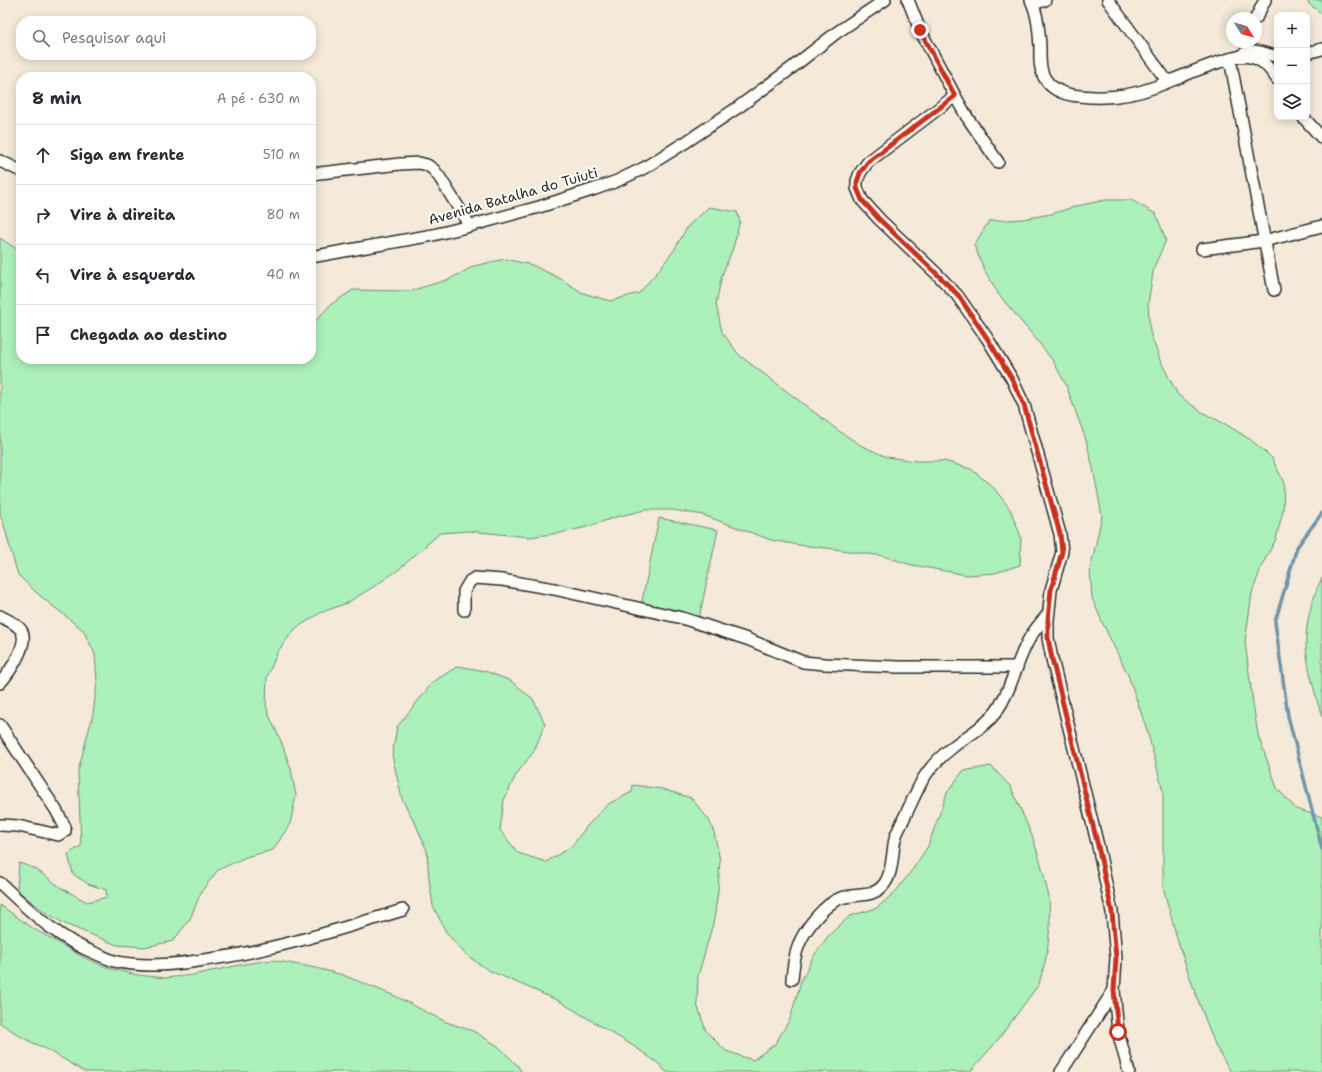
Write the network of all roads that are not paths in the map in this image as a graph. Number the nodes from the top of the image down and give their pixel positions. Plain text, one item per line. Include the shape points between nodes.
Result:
1 (884, 0) edge
2 (908, 0) edge
3 (1045, 0) edge
4 (1108, 0) edge
5 (1265, 0) edge
6 (1032, 2) edge
7 (1259, 12) edge
8 (1241, 48) edge
9 (1322, 49) edge
10 (1310, 52) edge
11 (1274, 55) edge
12 (1235, 58) junction
13 (1274, 75) edge
14 (1168, 81) junction
15 (955, 96) junction
16 (1307, 120) edge
17 (1322, 138) edge
18 (0, 161) edge
19 (998, 162) dead end
20 (16, 169) edge
21 (316, 173) edge
22 (470, 226) junction
23 (1322, 226) edge
24 (1264, 241) junction
25 (1202, 249) dead end
26 (316, 256) edge
27 (1274, 290) dead end
28 (464, 610) dead end
29 (1048, 614) junction
30 (0, 616) edge
31 (1017, 667) junction
32 (0, 682) edge
33 (0, 725) edge
34 (0, 825) edge
35 (0, 883) edge
36 (403, 910) dead end
37 (792, 980) dead end
38 (1114, 990) junction
39 (1061, 1072) edge
40 (1129, 1072) edge

1 - 22 street, Avenida Batalha do Tuiuti via 740,106 644,168 595,189
2 - 15 street via 920,30
3 - 6 street
4 - 14 street
5 - 7 street
6 - 14 street via 1038,21 1040,69 1050,85 1060,92 1094,98 1111,97 1138,92
8 - 12 street
9 - 10 street
11 - 12 street via 1256,50
12 - 13 street via 1249,56 1261,60
12 - 14 street via 1206,65
12 - 24 street
15 - 19 street
15 - 29 street via 868,162 860,173 857,188 862,200 879,219 958,295 1008,372 1024,405 1060,534 1062,552 1051,590
16 - 17 street
18 - 20 street
21 - 22 street via 400,164 427,165 440,178
22 - 26 street, Avenida Batalha do Tuiuti
23 - 24 street
24 - 25 street
24 - 27 street
28 - 31 street via 464,591 470,581 475,578 502,580 682,618 747,639 803,662
29 - 31 street via 1033,632
29 - 38 street via 1048,638 1052,659 1112,912 1116,958
30 - 32 street via 16,625 23,635 22,648 7,675
31 - 37 street via 1004,699 987,722 943,755 924,779 895,838 892,864 886,882 878,891 833,901 824,910 805,932 798,946
33 - 34 street via 56,810 65,831 58,836 18,826
35 - 36 street via 45,925 64,938 113,961 141,965 176,964 236,956 309,938
38 - 39 street
38 - 40 street via 1118,1032

